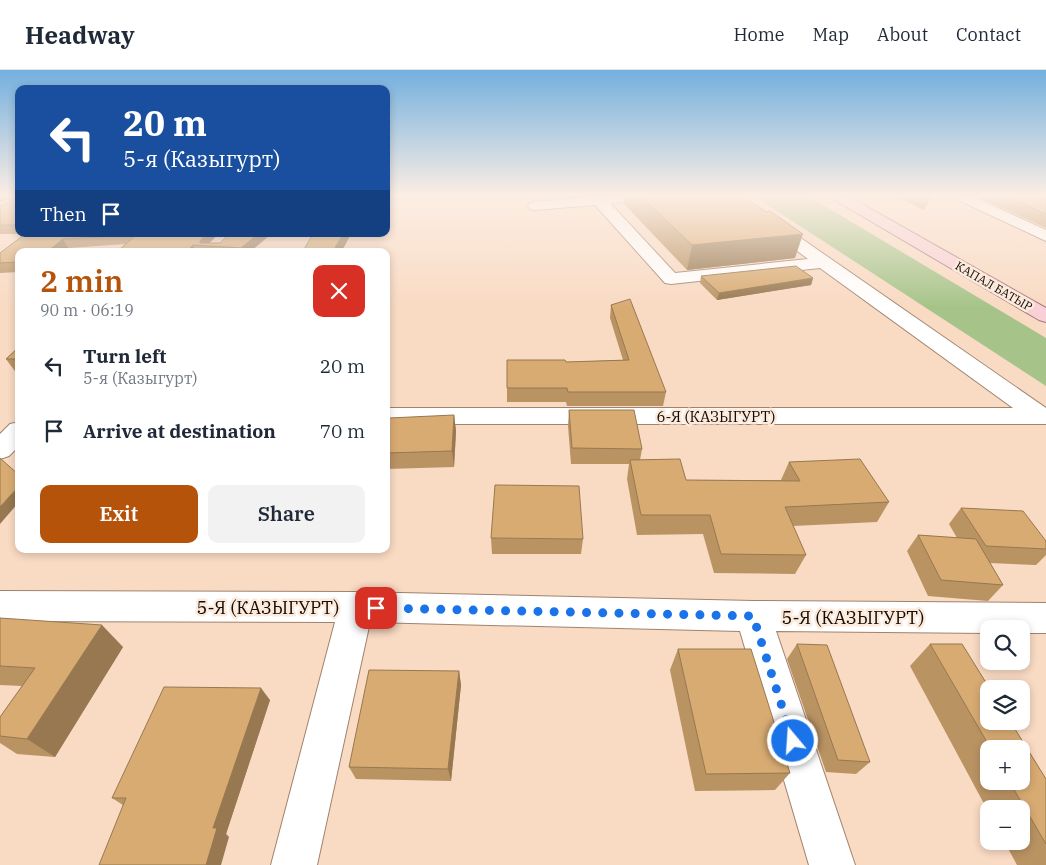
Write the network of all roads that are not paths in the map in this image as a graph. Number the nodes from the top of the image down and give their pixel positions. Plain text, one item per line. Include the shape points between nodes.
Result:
1 (629, 233) edge
2 (783, 233) edge
3 (902, 233) edge
4 (824, 262) junction
5 (1046, 316) edge
6 (390, 416) edge
7 (1043, 416) edge
8 (0, 424) edge
9 (15, 425) edge
10 (15, 434) edge
11 (0, 450) edge
12 (0, 606) edge
13 (356, 607) junction
14 (753, 616) junction
15 (1046, 618) edge
16 (294, 865) edge
17 (832, 865) edge

1 - 4 street via 671,279
2 - 4 street
3 - 5 main road, КАПАЛ БАТЫР
4 - 7 street
6 - 7 street, 6-Я (КАЗЫГУРТ)
8 - 9 street
10 - 11 street
12 - 13 street, 5-Я (КАЗЫГУРТ)
13 - 14 street, 5-Я (КАЗЫГУРТ)
13 - 16 street
14 - 15 street, 5-Я (КАЗЫГУРТ)
14 - 17 street

